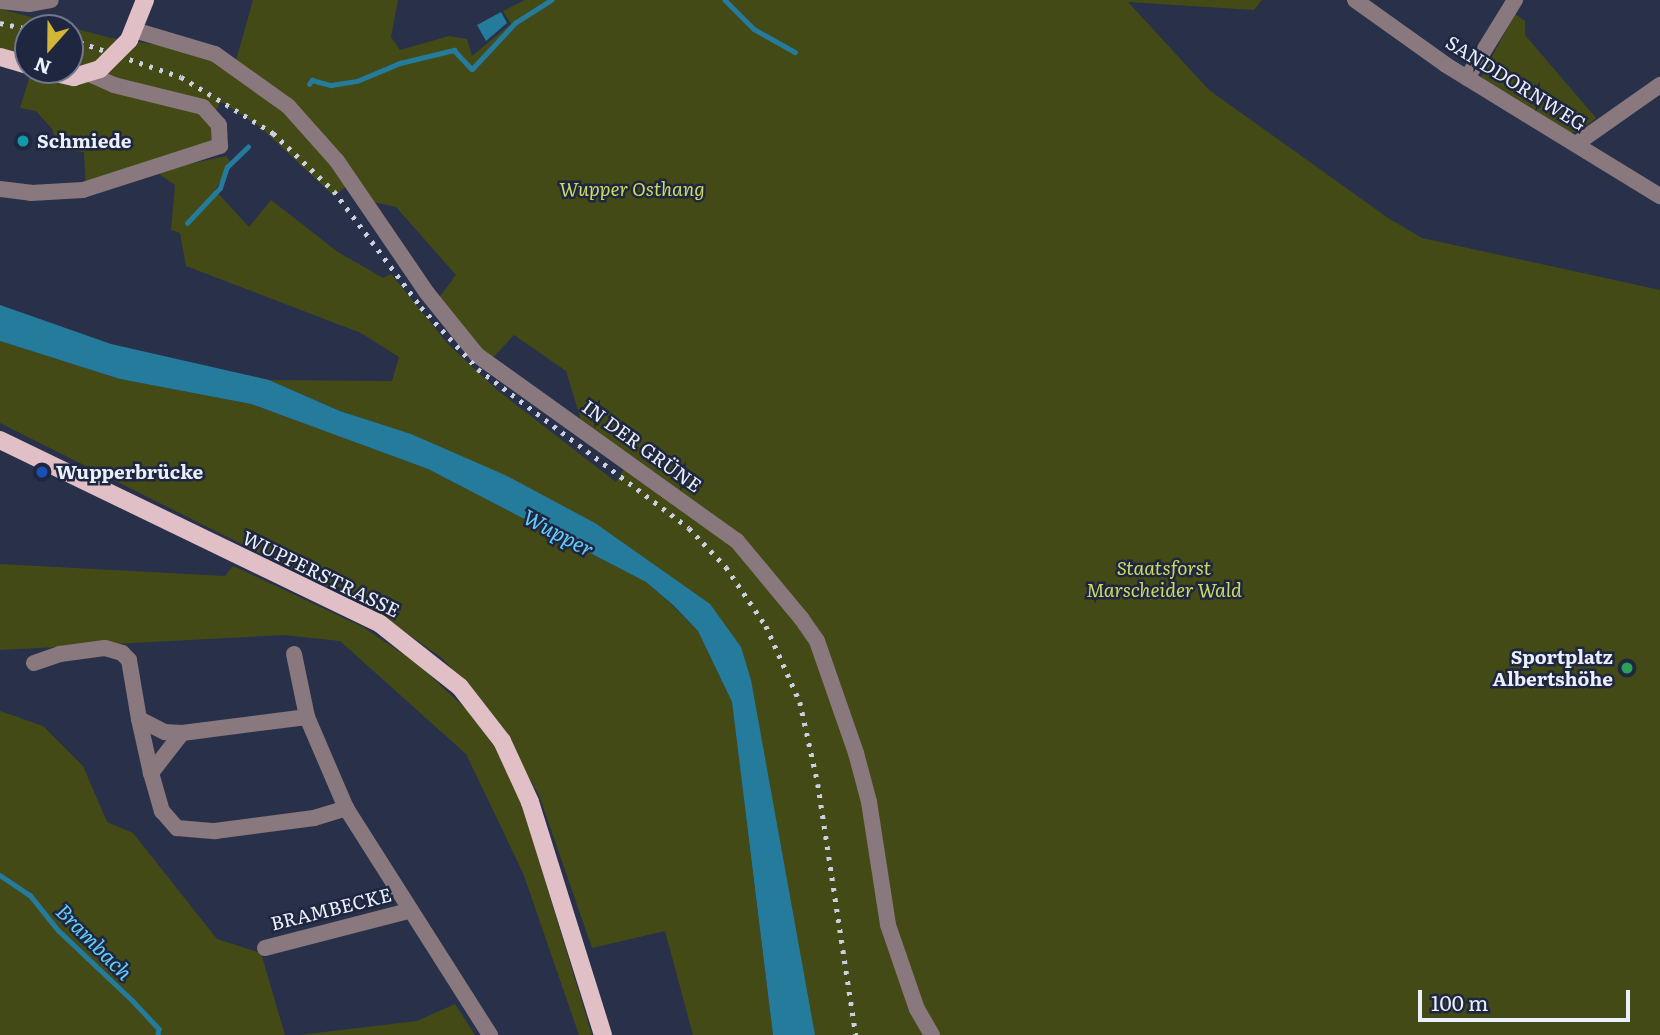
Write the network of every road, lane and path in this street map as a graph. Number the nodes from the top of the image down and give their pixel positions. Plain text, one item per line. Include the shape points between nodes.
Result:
1 (51, 0) edge
2 (145, 0) edge
3 (1355, 0) edge
4 (1515, 0) edge
5 (0, 1) edge
6 (132, 35) junction
7 (96, 72) junction
8 (84, 75) edge
9 (1467, 78) junction
10 (1660, 85) edge
11 (1576, 144) junction
12 (0, 189) edge
13 (1660, 196) edge
14 (0, 440) edge
15 (294, 654) dead end
16 (34, 663) dead end
17 (307, 717) junction
18 (139, 719) junction
19 (182, 733) junction
20 (151, 773) junction
21 (346, 808) junction
22 (408, 911) junction
23 (265, 948) dead end
24 (490, 1035) edge
25 (603, 1035) edge
26 (932, 1035) edge

1 - 5 street via 29,4
2 - 6 main road
3 - 9 street, SANDDORNWEG
4 - 9 street
6 - 7 main road, bridge
6 - 26 street, IN DER GRÜNE via 215,54 288,106 337,161 427,293 477,355 737,541 801,618 817,641 856,753 869,802 888,925
7 - 8 main road
7 - 12 street via 114,85 203,107 219,125 219,146 206,154 83,190 31,193
9 - 11 street, SANDDORNWEG
10 - 11 street
11 - 13 street, SANDDORNWEG
14 - 25 main road, WUPPERSTRASSE via 379,623 460,687 502,741 530,802
15 - 17 street, BRAMBECKE
16 - 18 street via 105,648 122,653 129,660
17 - 19 street
17 - 21 street, BRAMBECKE
18 - 19 street via 164,732
18 - 20 street
19 - 20 street
20 - 21 street via 162,810 184,830 278,823
21 - 22 street, BRAMBECKE
22 - 23 street, BRAMBECKE
22 - 24 street, BRAMBECKE

